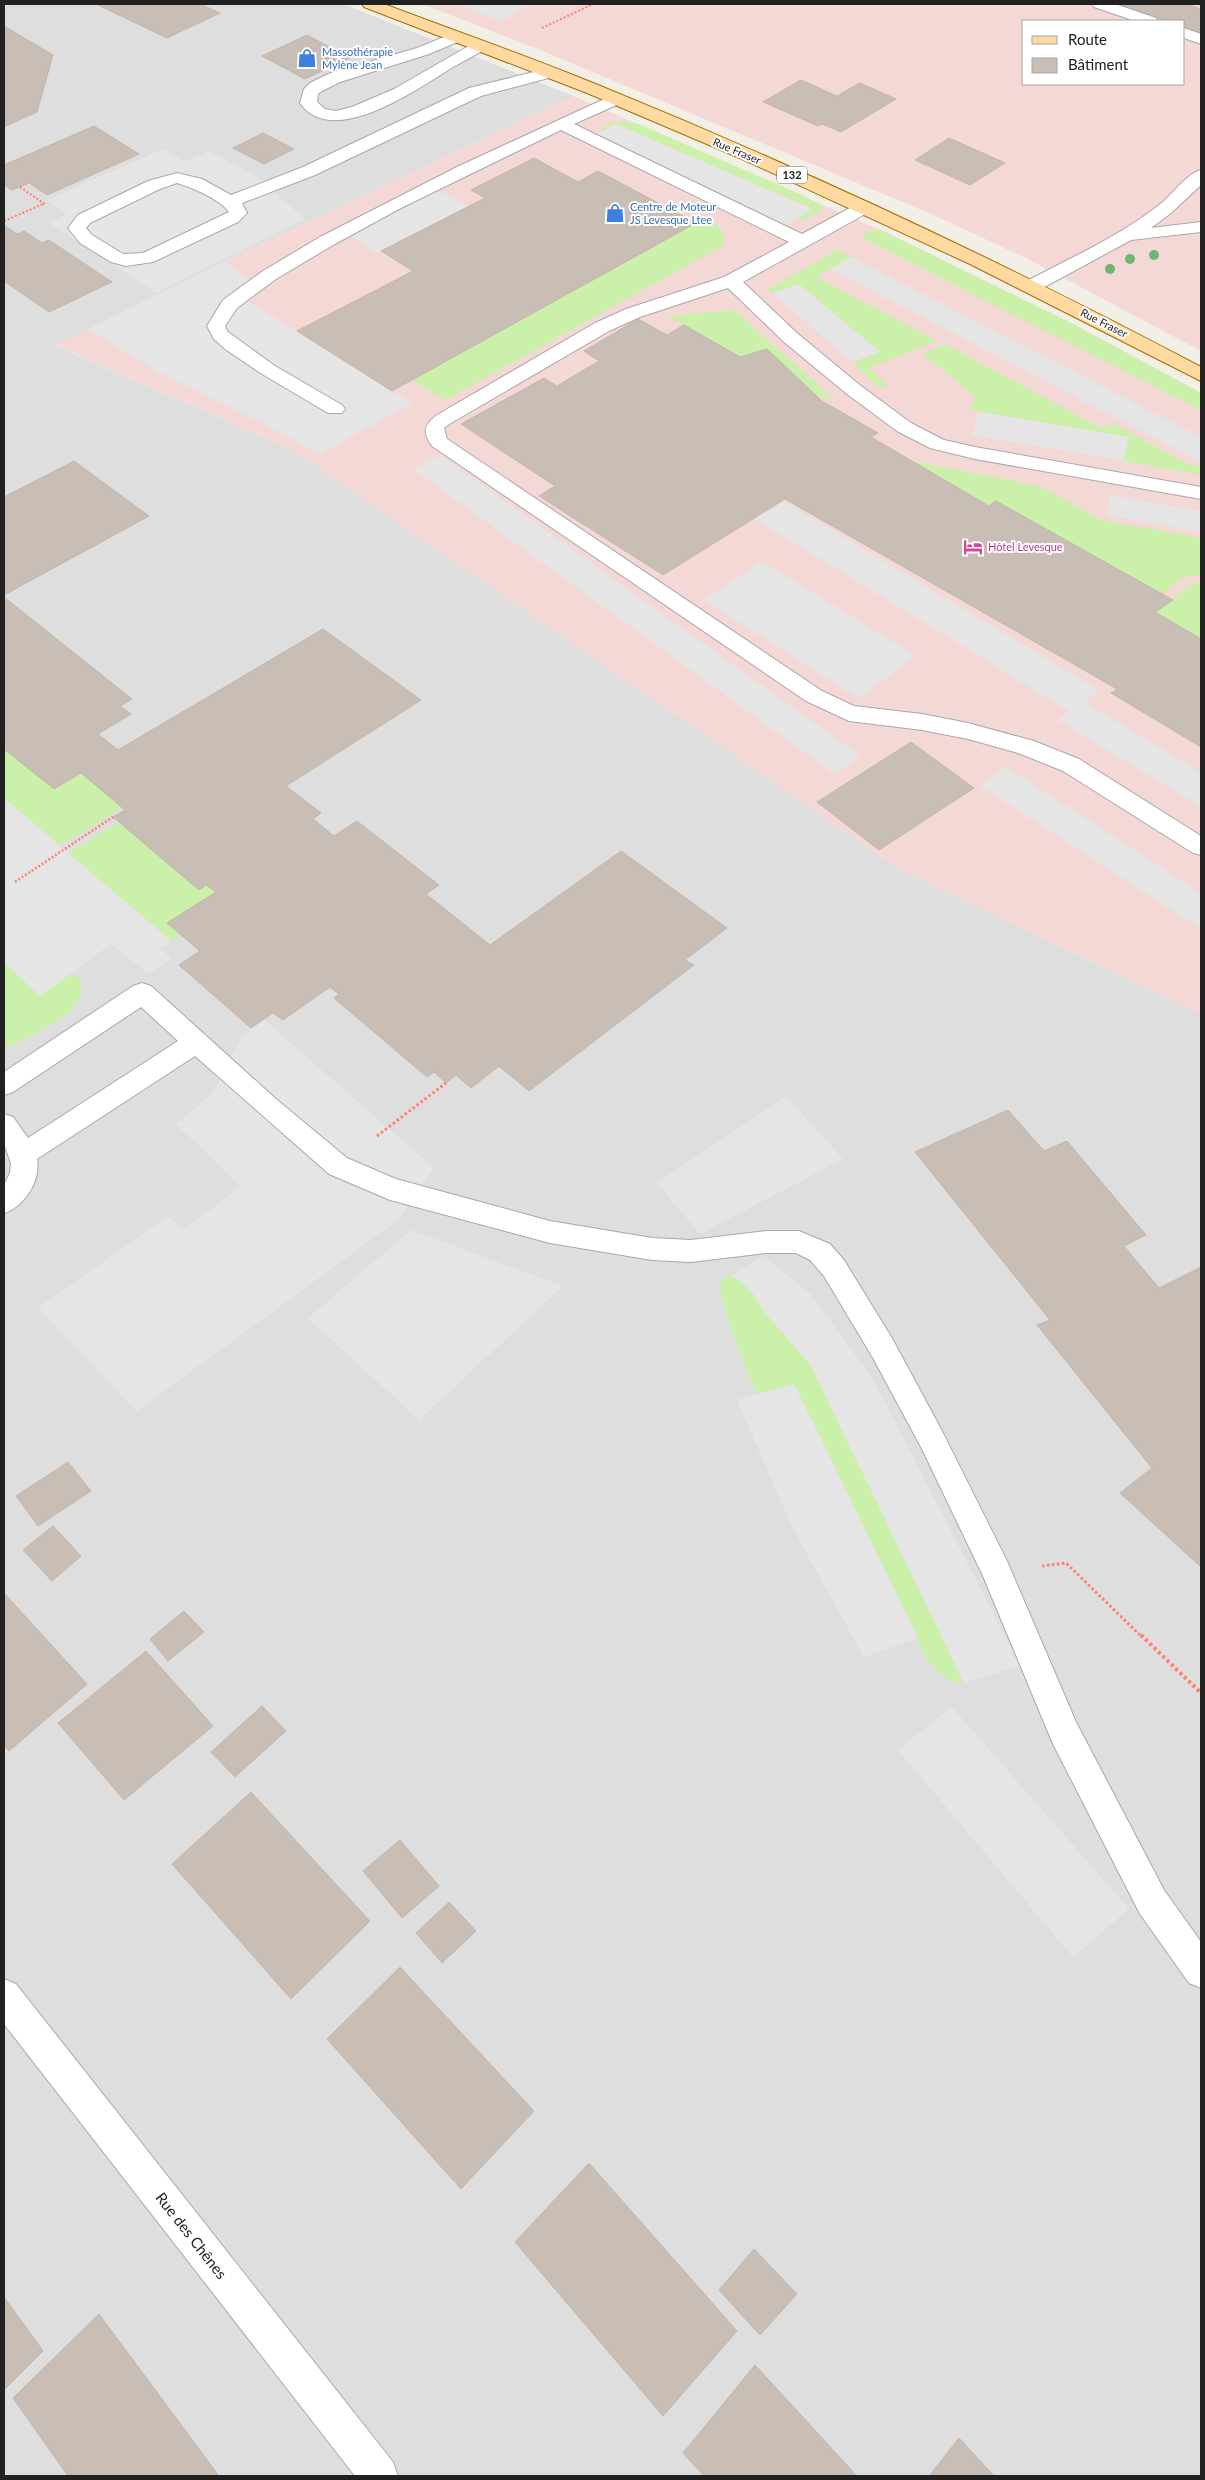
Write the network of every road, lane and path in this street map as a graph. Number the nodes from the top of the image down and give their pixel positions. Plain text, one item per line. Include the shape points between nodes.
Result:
1 (371, 4) edge
2 (1100, 4) edge
3 (1147, 20) edge
4 (1185, 33) edge
5 (456, 37) junction
6 (1201, 39) edge
7 (480, 46) junction
8 (550, 73) junction
9 (615, 99) junction
10 (561, 124) junction
11 (1201, 175) edge
12 (230, 202) junction
13 (44, 204) dead end
14 (863, 208) junction
15 (4, 221) edge
16 (1201, 227) edge
17 (1119, 238) junction
18 (802, 241) junction
19 (731, 280) junction
20 (1032, 286) junction
21 (1201, 375) edge
22 (335, 409) dead end
23 (1201, 493) edge
24 (113, 817) dead end
25 (1201, 847) edge
26 (15, 882) dead end
27 (196, 1042) junction
28 (446, 1082) dead end
29 (4, 1085) edge
30 (4, 1124) edge
31 (24, 1154) junction
32 (338, 1166) junction
33 (4, 1202) edge
34 (996, 1571) junction
35 (1201, 1693) edge
36 (1201, 1971) edge
37 (4, 1996) edge
38 (379, 2476) edge

1 - 5 main road, Rue Fraser / 132
2 - 3 street
4 - 6 street
5 - 7 main road, Rue Fraser / 132
5 - 7 street via 423,51 329,80 310,93 308,103 318,112 328,114 350,113 374,106
7 - 8 main road, Rue Fraser / 132
8 - 9 main road, Rue Fraser / 132
8 - 12 street via 457,99 309,171
9 - 10 street
9 - 14 main road, Rue Fraser / 132
10 - 18 street
10 - 22 street via 329,238 245,292 220,312 216,329 221,338
11 - 17 street via 1188,191 1157,215
12 - 12 street via 238,213 232,218 136,261 126,262 117,258 86,239 77,228 84,219 168,179 185,178
13 - 15 path
14 - 18 street
14 - 20 main road, Rue Fraser / 132
16 - 17 street
17 - 20 street
18 - 19 street
19 - 23 street via 791,338 854,390 904,427 937,444
19 - 25 street via 602,327 444,419 435,426 439,442 814,696 849,713 922,722 1026,747 1070,765
20 - 21 main road, Rue Fraser / 132
24 - 26 path
27 - 29 street via 142,993
27 - 31 street
27 - 32 street
28 - 32 path
30 - 31 street
31 - 33 street via 24,1172 13,1194
32 - 34 street via 390,1189 550,1232 652,1249 691,1251 766,1242 799,1242 820,1252 834,1268 883,1349
34 - 35 path via 1066,1563
34 - 36 street via 1064,1733 1152,1902
37 - 38 street, Rue des Chênes

